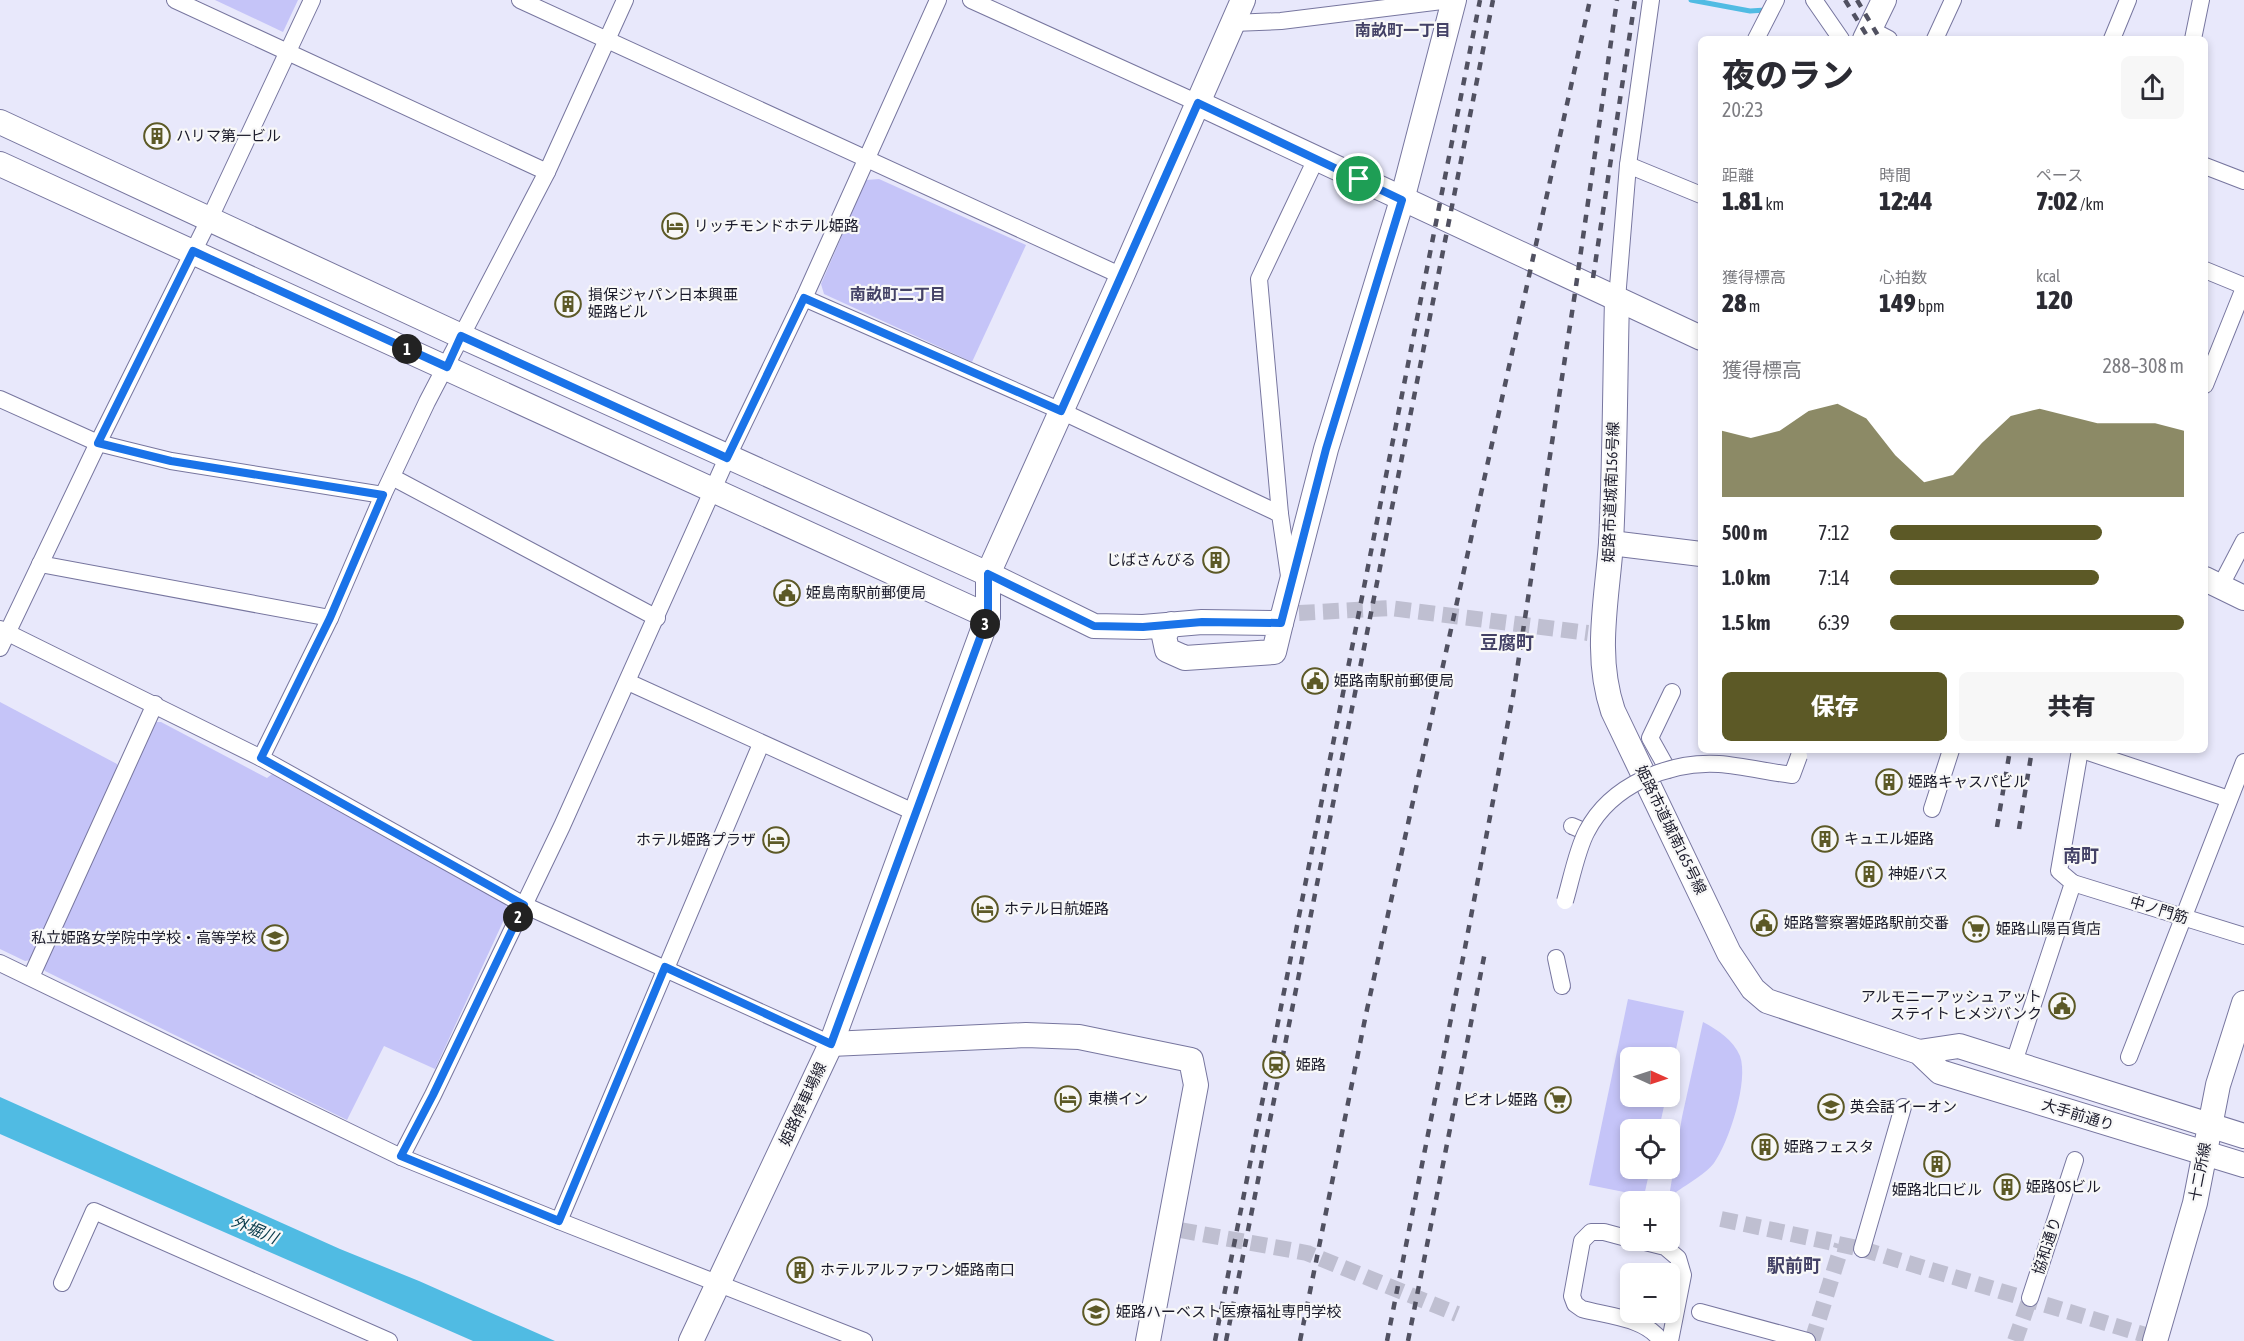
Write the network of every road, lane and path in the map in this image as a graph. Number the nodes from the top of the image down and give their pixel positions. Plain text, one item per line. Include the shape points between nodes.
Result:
1 (175, 0) edge
2 (312, 0) edge
3 (520, 0) edge
4 (625, 0) edge
5 (938, 0) edge
6 (971, 0) edge
7 (1243, 0) edge
8 (1452, 0) edge
9 (1651, 0) edge
10 (1776, 0) edge
11 (1814, 0) edge
12 (1884, 0) edge
13 (1953, 0) edge
14 (2128, 0) edge
15 (2201, 0) edge
16 (1233, 23) junction
17 (1758, 36) edge
18 (1839, 36) edge
19 (1875, 36) edge
20 (1936, 36) edge
21 (2113, 36) edge
22 (2194, 36) edge
23 (607, 40) junction
24 (289, 51) junction
25 (1198, 103) junction
26 (0, 123) edge
27 (866, 159) junction
28 (1316, 159) junction
29 (0, 164) edge
30 (1628, 165) junction
31 (2208, 170) edge
32 (547, 172) junction
33 (2244, 181) edge
34 (1698, 194) edge
35 (1402, 200) junction
36 (209, 220) junction
37 (193, 251) junction
38 (2208, 271) edge
39 (1122, 276) junction
40 (2244, 287) edge
41 (804, 298) junction
42 (1617, 299) junction
43 (461, 336) junction
44 (1698, 337) edge
45 (447, 367) junction
46 (2208, 377) edge
47 (0, 399) edge
48 (1061, 411) junction
49 (98, 443) junction
50 (727, 458) junction
51 (392, 477) junction
52 (713, 489) junction
53 (383, 495) junction
54 (1280, 514) junction
55 (2244, 541) edge
56 (1611, 543) junction
57 (1698, 554) edge
58 (40, 564) junction
59 (988, 574) junction
60 (1290, 583) junction
61 (2213, 583) edge
62 (2244, 598) edge
63 (988, 616) junction
64 (330, 618) junction
65 (657, 618) junction
66 (1281, 623) junction
67 (1172, 624) junction
68 (4, 631) edge
69 (0, 648) edge
70 (628, 682) junction
71 (1605, 685) joint
72 (1672, 692) dead end
73 (154, 704) junction
74 (761, 744) junction
75 (1950, 753) edge
76 (2080, 753) edge
77 (2090, 753) edge
78 (1799, 756) dead end
79 (1720, 757) edge
80 (261, 758) junction
81 (2244, 762) edge
82 (1668, 770) junction
83 (2229, 798) junction
84 (1932, 808) dead end
85 (916, 813) junction
86 (2073, 883) junction
87 (1565, 901) dead end
88 (524, 905) junction
89 (2185, 918) junction
90 (2244, 936) edge
91 (1556, 958) dead end
92 (0, 963) edge
93 (665, 967) junction
94 (1742, 974) joint
95 (31, 977) junction
96 (1562, 986) dead end
97 (2244, 1003) edge
98 (831, 1044) junction
99 (1919, 1052) junction
100 (2129, 1057) dead end
101 (2014, 1062) junction
102 (1903, 1107) dead end
103 (2209, 1125) junction
104 (2244, 1136) edge
105 (2204, 1154) junction
106 (401, 1156) junction
107 (2075, 1160) dead end
108 (2244, 1165) edge
109 (559, 1221) junction
110 (1620, 1236) edge
111 (1862, 1249) tunnel mouth
112 (1670, 1251) edge
113 (719, 1283) junction
114 (62, 1284) dead end
115 (2030, 1298) tunnel mouth
116 (1700, 1311) dead end
117 (389, 1341) edge
118 (691, 1341) edge
119 (864, 1341) edge
120 (1148, 1341) edge
121 (1661, 1341) edge
122 (1670, 1341) edge
123 (1807, 1341) edge
124 (2155, 1341) edge

1 - 24 street
2 - 24 street
3 - 23 street
4 - 23 street
5 - 27 street
6 - 25 street
7 - 16 street
8 - 16 street via 1281,21
8 - 35 street
9 - 30 street
10 - 17 street
11 - 18 street
12 - 19 street
13 - 20 street
14 - 21 street
15 - 22 street
16 - 25 street
23 - 27 street
23 - 32 street
24 - 32 street
24 - 36 street
25 - 28 street
25 - 39 street
26 - 36 street
27 - 39 street
27 - 41 street
28 - 35 street
28 - 54 street via 1259,279
29 - 37 street
30 - 34 street
30 - 42 street
31 - 33 street
32 - 43 street
35 - 42 street
35 - 60 street via 1326,449
36 - 37 street
36 - 43 street
37 - 45 street
37 - 49 street
38 - 40 street
39 - 48 street
40 - 46 street
41 - 48 street
41 - 50 street
42 - 44 street
42 - 56 street, 姫路市道城南156号線
43 - 45 street
43 - 50 street
45 - 51 street
45 - 52 street
47 - 49 street
48 - 54 street
48 - 59 street
49 - 53 street via 171,461
49 - 58 street
50 - 52 street
50 - 59 street
51 - 53 street
51 - 65 street
52 - 63 street
52 - 65 street
53 - 64 street
54 - 60 street
55 - 61 street
56 - 57 street
56 - 71 street, 姫路市道城南156号線 via 1603,650
58 - 64 street
58 - 68 street
59 - 63 street
59 - 67 street via 1094,626
60 - 66 street
61 - 62 street
63 - 85 street
64 - 80 street
65 - 70 street
66 - 67 street
66 - 67 street via 1274,652 1185,658 1167,650 1164,636
68 - 69 street
68 - 73 street
70 - 74 street
70 - 88 street
71 - 94 street, 姫路市道城南165号線 via 1613,711
72 - 82 street via 1650,738
73 - 80 street
73 - 95 street
74 - 85 street
74 - 93 street
75 - 84 street
76 - 86 street via 2059,871
77 - 83 street
78 - 79 street, bridge via 1792,775
79 - 82 street, bridge
80 - 88 street
81 - 83 street
82 - 87 street, bridge via 1649,775 1607,802 1579,829
83 - 89 street
85 - 98 street
86 - 89 street, 中ノ門筋
86 - 101 street
88 - 93 street
88 - 106 street
89 - 90 street, 中ノ門筋
89 - 100 street
91 - 96 street
92 - 95 street
93 - 98 street
93 - 109 street
94 - 99 street, 大手前通り via 1767,1001
95 - 106 street
97 - 103 street, 十二所線
98 - 113 street, 姫路停車場線
98 - 120 street, 姫路停車場線 via 1079,1036 1191,1060 1196,1085
99 - 101 street, 大手前通り via 1959,1046
99 - 105 street, 大手前通り via 1940,1072
101 - 103 street, 大手前通り
102 - 111 street
103 - 104 street, 大手前通り
103 - 105 street, 十二所線
105 - 108 street, 大手前通り
105 - 124 street, 十二所線 via 2195,1203
106 - 109 street
107 - 115 street, 協和通り
109 - 113 street
110 - 121 street via 1591,1232 1582,1241 1572,1296 1575,1305 1643,1324 1655,1331
112 - 122 street via 1678,1258 1683,1275
113 - 118 street, 姫路停車場線
113 - 119 street
114 - 117 street via 94,1211
116 - 123 street

